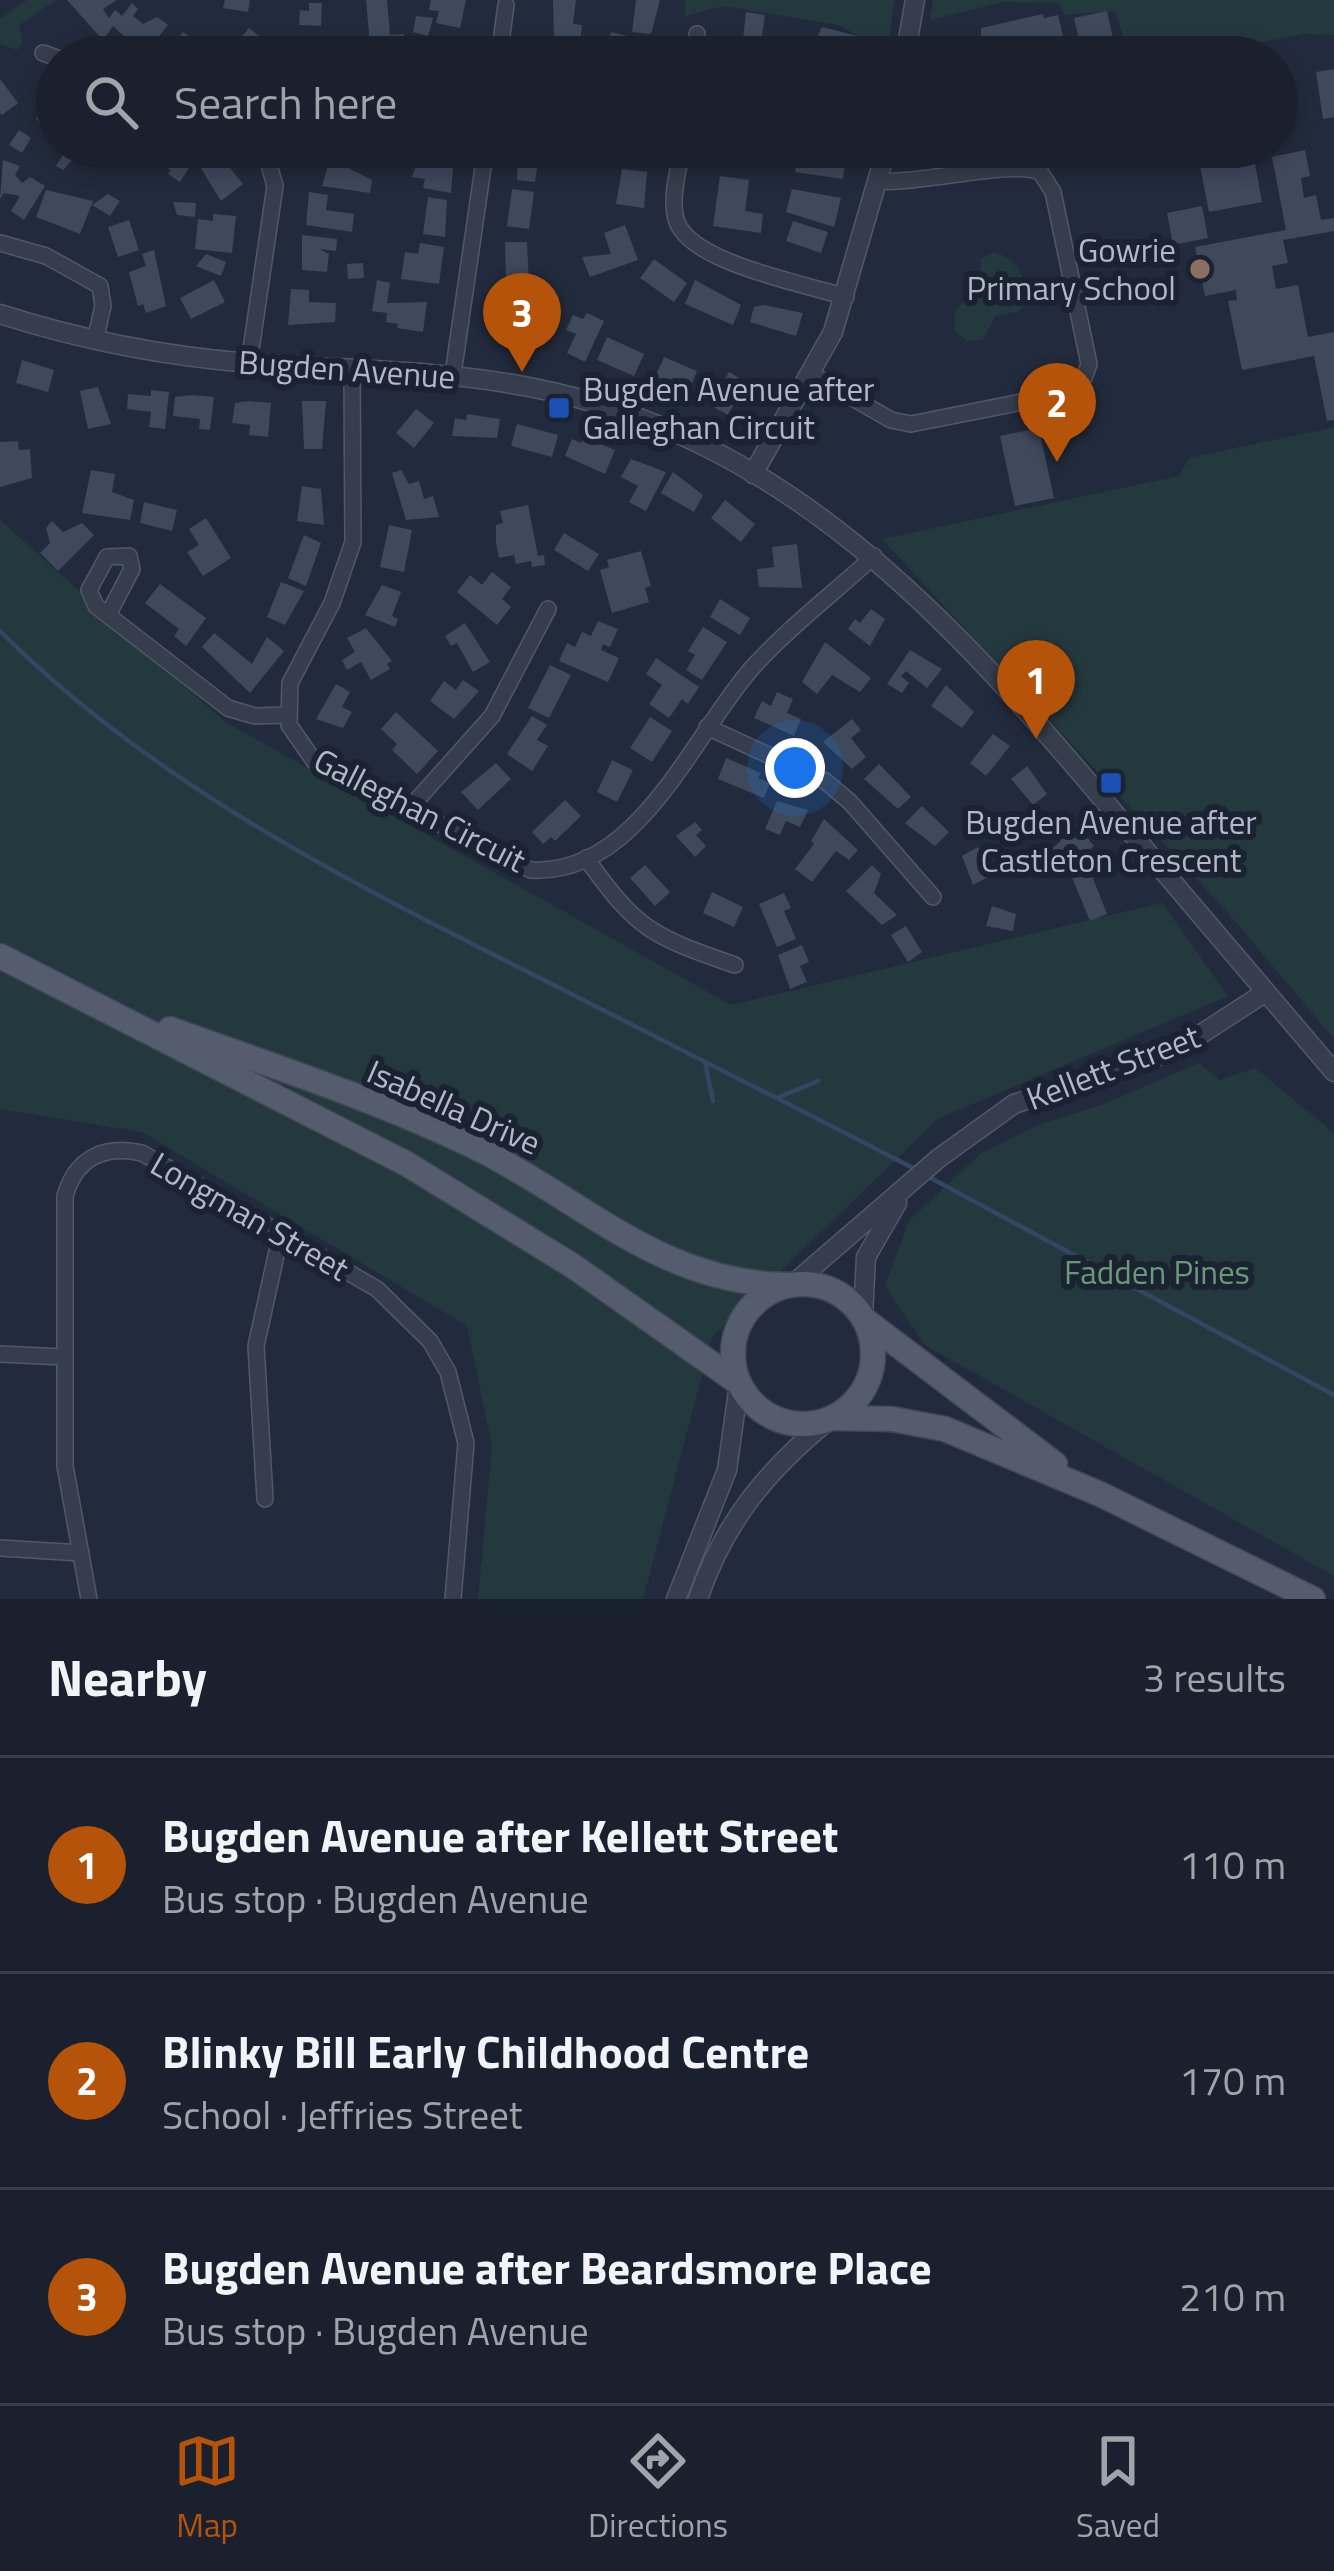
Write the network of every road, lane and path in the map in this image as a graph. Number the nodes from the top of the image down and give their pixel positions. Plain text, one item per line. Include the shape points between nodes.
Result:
1 (915, 4) edge
2 (506, 5) dead end
3 (502, 36) edge
4 (909, 36) edge
5 (272, 168) edge
6 (483, 168) edge
7 (679, 168) edge
8 (881, 168) edge
9 (998, 168) edge
10 (1033, 168) edge
11 (878, 181) junction
12 (0, 243) edge
13 (846, 297) junction
14 (0, 314) edge
15 (95, 341) junction
16 (249, 363) junction
17 (352, 368) junction
18 (453, 374) junction
19 (811, 374) junction
20 (753, 473) junction
21 (874, 556) junction
22 (548, 609) dead end
23 (108, 615) dead end
24 (286, 715) junction
25 (707, 727) junction
26 (408, 810) junction
27 (586, 858) junction
28 (933, 896) dead end
29 (0, 956) edge
30 (735, 965) dead end
31 (1266, 992) junction
32 (83, 997) junction
33 (1334, 1072) edge
34 (905, 1188) junction
35 (281, 1233) junction
36 (791, 1285) junction
37 (864, 1319) junction
38 (0, 1354) edge
39 (63, 1357) junction
40 (739, 1383) junction
41 (831, 1419) junction
42 (1100, 1494) junction
43 (265, 1499) dead end
44 (0, 1548) edge
45 (81, 1553) junction
46 (89, 1599) edge
47 (453, 1599) edge
48 (676, 1599) edge
49 (698, 1599) edge
50 (1313, 1599) edge

1 - 4 street
2 - 3 street
5 - 16 street
6 - 18 street
7 - 13 street via 674,206 687,239
8 - 11 street
9 - 11 street via 927,183
10 - 19 street via 1054,192 1086,346 1089,364 1077,387 911,424
11 - 13 street
12 - 15 street via 46,256 100,286
13 - 19 street
14 - 15 street, Bugden Avenue
15 - 16 street, Bugden Avenue
16 - 17 street, Bugden Avenue
17 - 18 street, Bugden Avenue
17 - 24 street, Galleghan Circuit via 352,542 332,603 290,683
18 - 20 street, Bugden Avenue via 611,409
19 - 20 street
20 - 21 street, Bugden Avenue
21 - 25 street, Galleghan Circuit via 757,663
21 - 31 street, Bugden Avenue via 979,655
22 - 26 street via 492,716
23 - 24 street via 228,708
24 - 26 street, Galleghan Circuit via 314,761
25 - 27 street, Galleghan Circuit via 662,796
25 - 28 street via 824,782
26 - 27 street, Galleghan Circuit via 531,870
27 - 30 street via 637,924
29 - 32 main road, Isabella Drive
31 - 33 street, Bugden Avenue
31 - 34 street, Kellett Street via 1178,1049 1014,1105
32 - 36 main road, Isabella Drive via 475,1147 662,1259 722,1281
32 - 40 main road, Isabella Drive via 407,1164 573,1266
34 - 36 street, Kellett Street
34 - 37 street, Kellett Street via 866,1257
35 - 39 street, Longman Street via 142,1153 113,1148 92,1157 64,1196
35 - 43 street via 256,1346
35 - 47 street, Longman Street via 392,1301 448,1372 466,1443
36 - 37 main road via 839,1293
36 - 40 main road via 766,1294 740,1322 733,1359
37 - 41 main road via 873,1346 867,1384
37 - 42 main road
38 - 39 street
39 - 45 street, Longman Street via 65,1466
40 - 41 main road via 777,1420
40 - 48 street via 727,1470
41 - 42 main road via 945,1429
41 - 49 street via 752,1492 718,1546
42 - 50 main road
44 - 45 street
45 - 46 street, Longman Street

